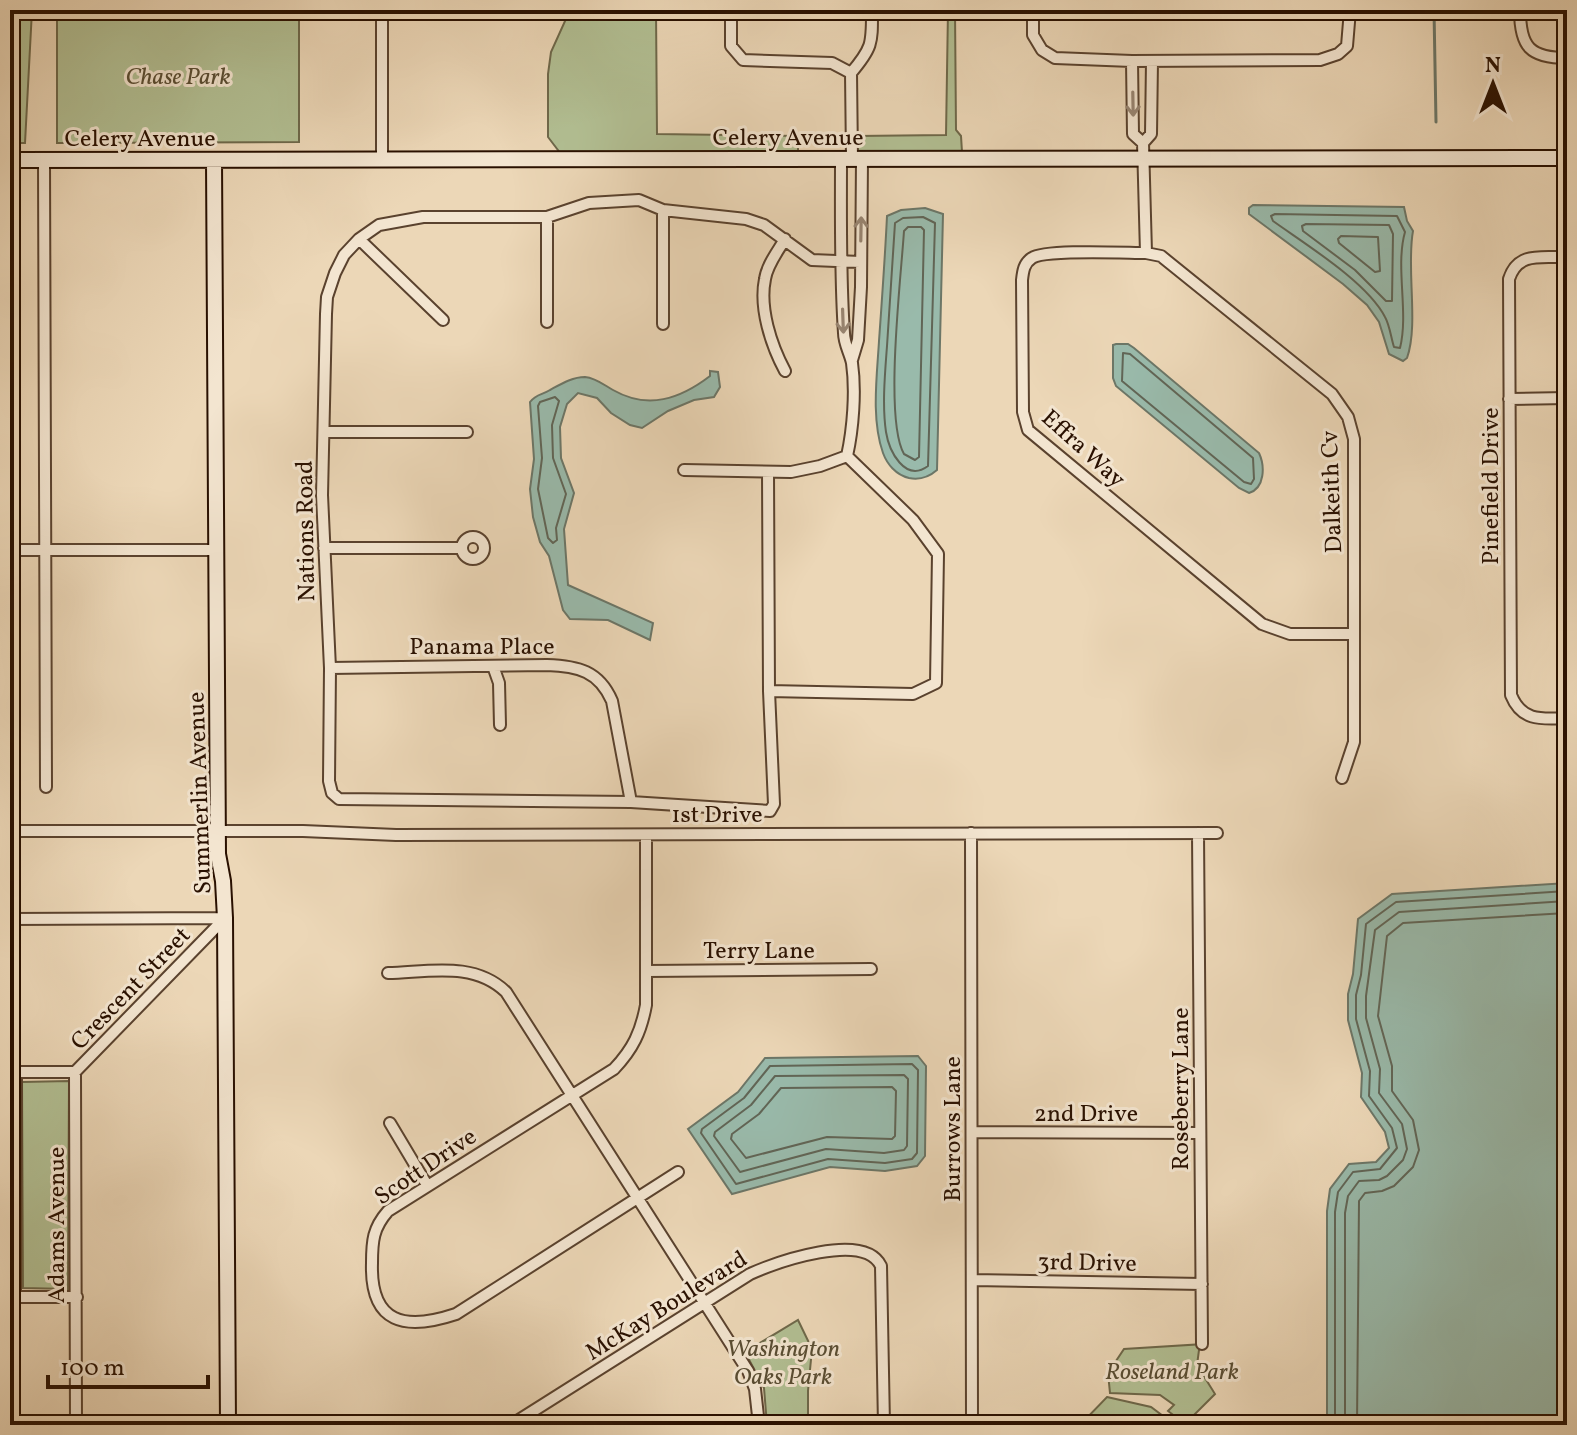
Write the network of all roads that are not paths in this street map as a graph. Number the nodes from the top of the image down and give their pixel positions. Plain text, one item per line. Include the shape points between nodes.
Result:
1 (382, 10) edge
2 (731, 10) edge
3 (872, 10) edge
4 (1033, 10) edge
5 (1350, 10) edge
6 (1520, 10) edge
7 (1567, 58) edge
8 (1132, 61) junction
9 (1152, 61) junction
10 (851, 73) junction
11 (1143, 150) junction
12 (1567, 158) edge
13 (852, 159) junction
14 (10, 160) edge
15 (44, 160) junction
16 (214, 160) junction
17 (382, 160) junction
18 (663, 210) junction
19 (547, 217) junction
20 (359, 239) junction
21 (785, 239) junction
22 (1146, 253) junction
23 (1567, 257) edge
24 (840, 261) junction
25 (860, 262) junction
26 (443, 320) dead end
27 (547, 322) dead end
28 (663, 324) dead end
29 (852, 362) junction
30 (785, 371) dead end
31 (1567, 398) edge
32 (1509, 399) junction
33 (324, 432) junction
34 (467, 432) dead end
35 (847, 456) junction
36 (684, 470) dead end
37 (768, 472) junction
38 (324, 548) junction
39 (462, 548) dead end
40 (10, 550) edge
41 (47, 550) junction
42 (217, 550) junction
43 (1354, 634) junction
44 (493, 666) junction
45 (330, 668) junction
46 (769, 691) junction
47 (1567, 718) edge
48 (500, 725) dead end
49 (1342, 778) dead end
50 (46, 787) dead end
51 (631, 802) junction
52 (10, 831) edge
53 (219, 831) junction
54 (971, 833) junction
55 (1198, 833) junction
56 (1217, 833) dead end
57 (646, 835) junction
58 (225, 918) junction
59 (10, 919) edge
60 (871, 969) dead end
61 (647, 971) junction
62 (388, 973) dead end
63 (13, 1072) edge
64 (75, 1072) junction
65 (572, 1095) junction
66 (390, 1123) dead end
67 (972, 1132) junction
68 (1200, 1133) junction
69 (678, 1172) dead end
70 (427, 1185) junction
71 (638, 1199) junction
72 (972, 1280) junction
73 (1202, 1284) junction
74 (13, 1297) edge
75 (77, 1297) junction
76 (706, 1303) junction
77 (1202, 1344) dead end
78 (76, 1425) edge
79 (228, 1425) edge
80 (511, 1425) edge
81 (759, 1425) edge
82 (884, 1425) edge
83 (972, 1425) edge

1 - 17 street
2 - 10 street via 731,46 743,60 832,63
3 - 10 street via 872,42
4 - 8 street via 1033,35 1055,58
5 - 9 street via 1347,46 1320,60
6 - 7 street via 1526,46 1537,55
8 - 9 street
8 -> 11 street via 1133,134
9 - 11 street via 1151,134
10 - 13 street
11 - 12 main road, Celery Avenue
11 - 13 main road, Celery Avenue
11 - 22 street
13 - 17 main road, Celery Avenue
13 - 24 street
25 -> 13 street
14 - 15 main road, Celery Avenue
15 - 16 main road, Celery Avenue
15 - 41 street
16 - 17 main road, Celery Avenue
16 - 42 main road, Summerlin Avenue
18 - 19 street via 630,199 581,204
18 - 21 street via 746,219
18 - 28 street
19 - 20 street via 407,219 379,225
19 - 27 street
20 - 26 street
20 - 33 street, Nations Road via 344,255 327,297
21 - 24 street via 812,260
21 - 30 street via 765,276 763,292
22 - 43 street, Dalkeith Cv via 1174,264 1332,394 1348,417 1354,439
22 - 43 street, Effra Way via 1042,254 1026,265 1026,427 1262,624 1290,634
23 - 32 street, Pinefield Drive via 1521,260 1513,267
24 - 25 street
24 -> 29 street via 844,339
25 - 29 street via 858,340
29 - 35 street
31 - 32 street
32 - 47 street, Pinefield Drive via 1511,695 1525,715
33 - 34 street
33 - 38 street, Nations Road
35 - 37 street via 809,469
35 - 46 street via 913,520 938,554 936,683 913,694
36 - 37 street
37 - 46 street
38 - 39 street
38 - 45 street, Nations Road
40 - 41 street
41 - 42 street
41 - 50 street
42 - 53 main road, Summerlin Avenue
43 - 49 street, Dalkeith Cv via 1354,742
44 - 45 street, Panama Place
44 - 48 street
44 - 51 street, Panama Place via 564,665 600,680 615,709
45 - 51 street, Nations Road via 329,781 339,799
46 - 51 street, Nations Road via 774,804 770,811
52 - 53 street, 1st Drive
53 - 57 street, 1st Drive
53 - 58 main road, Summerlin Avenue
54 - 55 street, 1st Drive
54 - 57 street, 1st Drive
54 - 67 street, Burrows Lane
55 - 56 street, 1st Drive
55 - 68 street, Roseberry Lane
57 - 61 street, Scott Drive
58 - 59 street
58 - 64 street, Crescent Street
58 - 79 main road, Summerlin Avenue
60 - 61 street, Terry Lane
61 - 65 street, Scott Drive via 642,1029 631,1051 614,1069
62 - 65 street via 465,971 496,982
63 - 64 street, Crescent Street
63 - 74 street
64 - 75 street, Adams Avenue
65 - 70 street, Scott Drive
65 - 71 street
66 - 70 street
67 - 68 street, 2nd Drive
67 - 72 street, Burrows Lane
68 - 73 street, Roseberry Lane
69 - 71 street, Scott Drive
70 - 71 street, Scott Drive via 388,1211 373,1236 374,1293 392,1318 436,1321 456,1314
71 - 76 street
72 - 73 street, 3rd Drive
72 - 83 street, Burrows Lane
73 - 77 street, Roseberry Lane
74 - 75 street
75 - 78 street, Adams Avenue
76 - 80 street, McKay Boulevard
76 - 81 street via 748,1371
76 - 82 street, McKay Boulevard via 775,1263 841,1249 869,1254 883,1276

